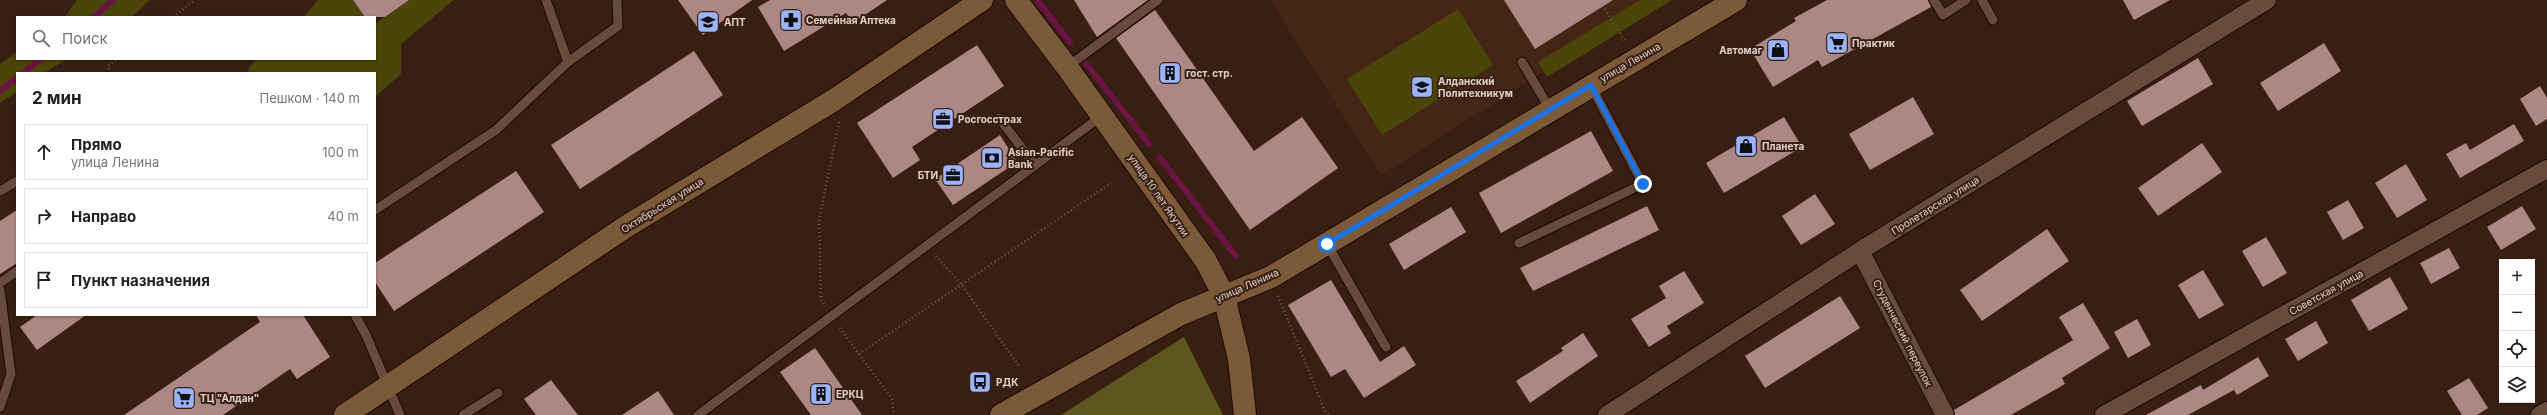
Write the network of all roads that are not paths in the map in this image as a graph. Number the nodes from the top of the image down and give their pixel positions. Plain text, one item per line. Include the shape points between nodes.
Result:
1 (546, 0) edge
2 (617, 0) edge
3 (982, 0) edge
4 (1016, 0) edge
5 (1158, 0) edge
6 (1934, 0) edge
7 (1966, 0) edge
8 (1982, 0) edge
9 (2267, 0) edge
10 (1724, 3) edge
11 (1993, 20) dead end
12 (568, 62) junction
13 (1522, 62) dead end
14 (1067, 67) junction
15 (1591, 85) junction
16 (1550, 109) junction
17 (1103, 115) junction
18 (999, 118) dead end
19 (1035, 165) junction
20 (2547, 168) edge
21 (16, 182) edge
22 (0, 191) edge
23 (376, 209) edge
24 (1519, 243) dead end
25 (1327, 244) junction
26 (1860, 251) junction
27 (16, 272) edge
28 (0, 283) edge
29 (0, 290) edge
30 (1224, 296) junction
31 (355, 316) edge
32 (1386, 347) dead end
33 (389, 386) junction
34 (498, 393) dead end
35 (0, 407) edge
36 (2547, 411) edge
37 (345, 415) edge
38 (400, 415) edge
39 (463, 415) edge
40 (698, 415) edge
41 (1001, 415) edge
42 (1245, 415) edge
43 (1607, 415) edge
44 (1945, 415) edge
45 (2104, 415) edge
46 (2540, 415) edge

1 - 12 lane
2 - 12 lane via 618,26
3 - 33 main road, Октябрьская улица via 834,100 627,226
4 - 14 main road, улица 10 лет Якутии
5 - 14 lane
6 - 7 lane via 1943,15
8 - 11 lane
9 - 26 street, Пролетарская улица
10 - 15 main road, улица Ленина
12 - 23 lane via 496,130
13 - 16 lane
14 - 17 main road, улица 10 лет Якутии
15 - 16 main road, улица Ленина
15 - 24 lane via 1643,184
16 - 25 main road, улица Ленина
17 - 19 lane
17 - 30 main road, улица 10 лет Якутии via 1206,261
18 - 19 lane
19 - 40 lane
20 - 45 street, Советская улица
21 - 22 lane
25 - 30 main road, улица Ленина via 1271,277
25 - 32 lane
26 - 43 street, Пролетарская улица
26 - 44 street, Студенческий переулок
27 - 28 lane
29 - 35 lane via 11,374
30 - 41 main road, улица Ленина via 1181,314
30 - 42 main road, улица 10 лет Якутии via 1239,359
31 - 33 lane
33 - 37 main road, Октябрьская улица
33 - 38 lane
34 - 39 lane
36 - 46 street

